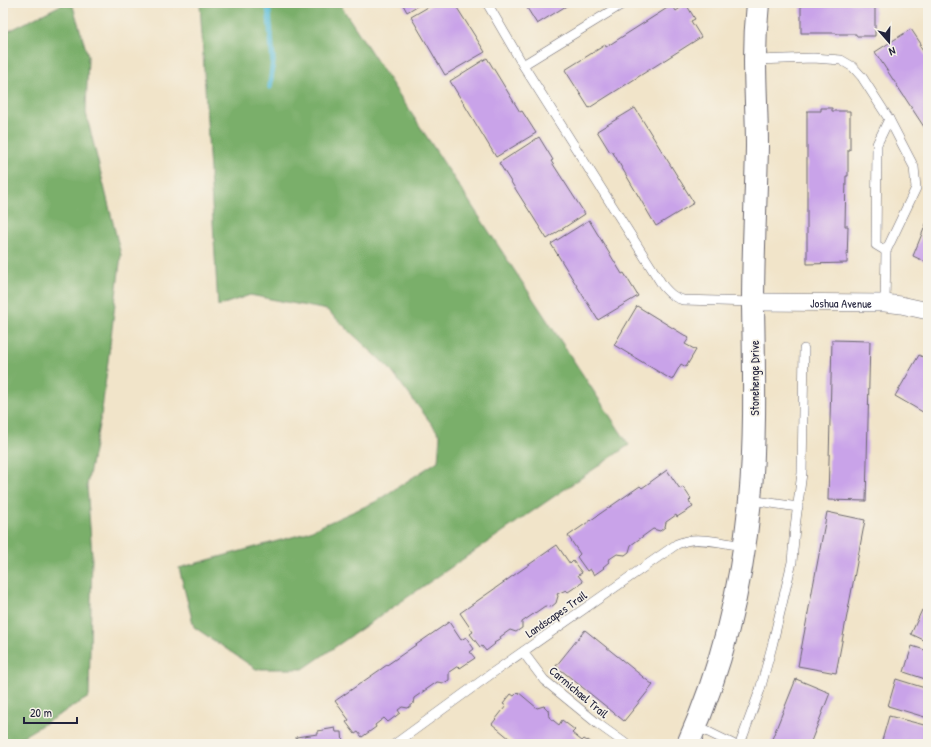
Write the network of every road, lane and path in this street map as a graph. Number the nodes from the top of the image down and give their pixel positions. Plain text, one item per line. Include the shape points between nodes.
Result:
1 (487, 3) edge
2 (624, 3) edge
3 (758, 3) edge
4 (755, 60) junction
5 (523, 65) junction
6 (889, 119) junction
7 (886, 251) junction
8 (753, 302) junction
9 (886, 303) junction
10 (928, 311) edge
11 (804, 349) dead end
12 (750, 500) junction
13 (798, 507) junction
14 (744, 546) junction
15 (523, 652) junction
16 (692, 735) edge
17 (395, 744) edge
18 (626, 744) edge
19 (733, 744) edge
20 (740, 744) edge

1 - 5 lane
2 - 5 lane
3 - 4 street, Stonehenge Drive
4 - 6 lane via 841,60 862,77
4 - 8 street, Stonehenge Drive via 757,144
5 - 8 lane via 669,293 683,300
6 - 7 lane via 877,144 876,245
6 - 7 lane via 914,167 916,188
7 - 9 lane
8 - 9 street, Joshua Avenue
8 - 12 street, Stonehenge Drive via 754,440
9 - 10 street, Joshua Avenue
11 - 13 lane via 802,473
12 - 13 lane
12 - 14 street, Stonehenge Drive
13 - 20 lane via 792,562 772,646 760,690
14 - 15 lane, Landscapes Trail via 697,540 677,544
14 - 16 street, Stonehenge Drive via 725,640
15 - 17 lane, Landscapes Trail
15 - 18 lane, Carmichael Trail via 544,680
16 - 19 lane

